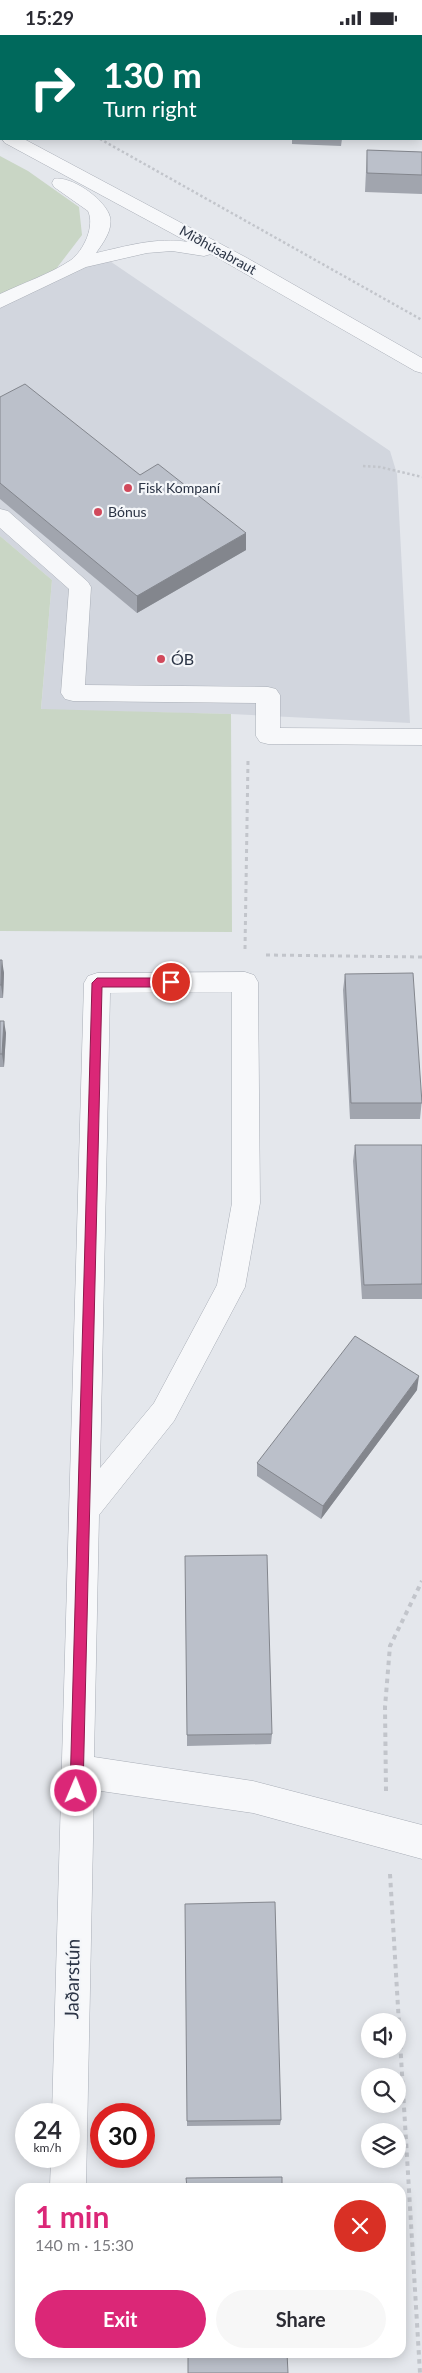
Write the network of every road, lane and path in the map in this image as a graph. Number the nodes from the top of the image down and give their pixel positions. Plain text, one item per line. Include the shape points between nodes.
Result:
1 (13, 140) edge
2 (46, 140) edge
3 (102, 140) edge
4 (0, 142) edge
5 (240, 262) junction
6 (78, 263) junction
7 (0, 302) edge
8 (422, 320) edge
9 (413, 341) dead end
10 (422, 367) edge
11 (363, 467) dead end
12 (422, 477) edge
13 (0, 516) edge
14 (268, 736) junction
15 (422, 737) edge
16 (245, 955) junction
17 (422, 957) edge
18 (244, 982) junction
19 (84, 1511) junction
20 (422, 1581) edge
21 (77, 1771) junction
22 (387, 1833) junction
23 (422, 1842) edge
24 (68, 2183) edge
25 (420, 2373) edge

1 - 5 street, Miðhúsabraut
2 - 9 street, Miðhúsabraut
3 - 8 path
4 - 6 street via 38,170 84,197 98,211 102,226 96,241
5 - 6 street via 199,249 172,245 147,247
5 - 10 street, Miðhúsabraut
6 - 7 street
11 - 12 path via 380,467
13 - 14 street via 80,587 73,693 268,695
14 - 15 street
14 - 16 path via 248,735
16 - 17 path
16 - 18 path
18 - 19 street via 246,1203 231,1287 164,1413
18 - 19 street, Jaðarstún via 97,983
19 - 21 street, Jaðarstún
20 - 22 path via 390,1646 385,1707
21 - 22 street via 253,1797
21 - 24 street, Jaðarstún
22 - 23 street
22 - 25 path

